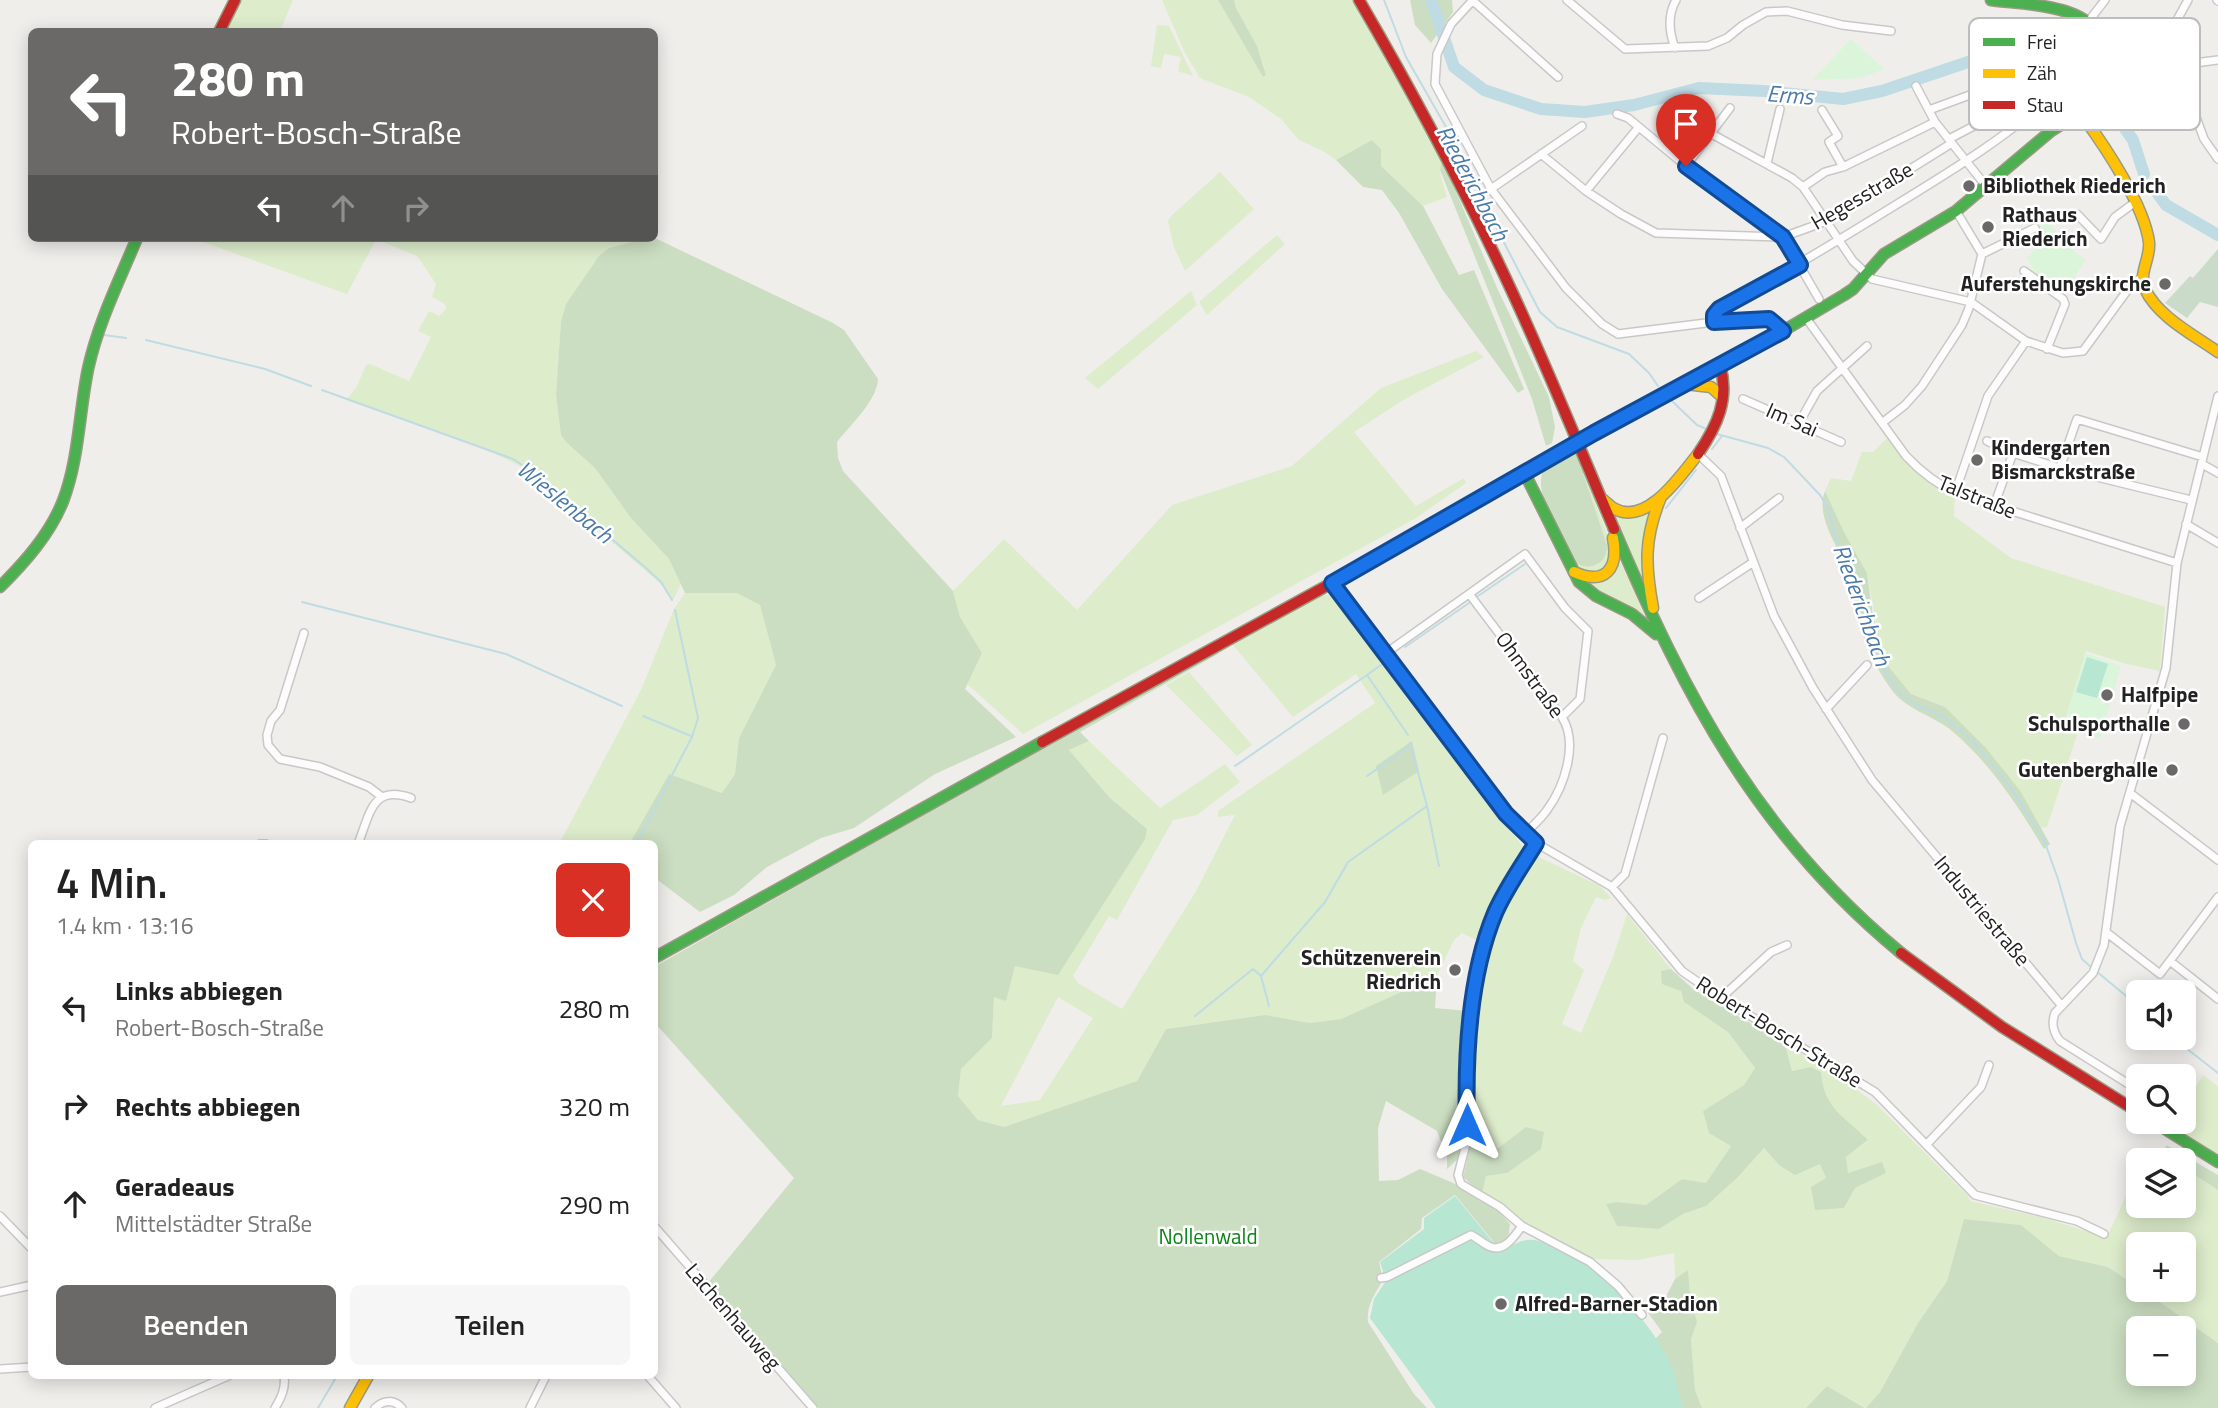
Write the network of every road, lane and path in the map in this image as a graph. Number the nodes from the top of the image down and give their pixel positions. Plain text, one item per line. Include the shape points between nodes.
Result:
1 (235, 0) edge
2 (1359, 0) edge
3 (1472, 0) edge
4 (1676, 0) edge
5 (1991, 0) edge
6 (2105, 0) edge
7 (2188, 0) edge
8 (1569, 1) edge
9 (2079, 18) edge
10 (2091, 18) edge
11 (2177, 18) edge
12 (221, 28) edge
13 (1891, 31) dead end
14 (1675, 48) junction
15 (2218, 60) edge
16 (2200, 62) edge
17 (1558, 76) dead end
18 (1916, 86) dead end
19 (1969, 95) edge
20 (1730, 108) dead end
21 (1780, 110) dead end
22 (1822, 110) dead end
23 (1929, 110) junction
24 (1617, 114) dead end
25 (1936, 122) junction
26 (1582, 126) dead end
27 (1638, 128) junction
28 (2200, 128) edge
29 (1970, 130) edge
30 (2011, 130) edge
31 (2094, 130) edge
32 (2051, 131) edge
33 (1710, 133) junction
34 (1951, 141) junction
35 (1541, 154) junction
36 (2218, 159) edge
37 (1966, 162) junction
38 (1767, 163) junction
39 (1686, 166) junction
40 (1843, 167) junction
41 (1986, 186) junction
42 (1803, 187) junction
43 (1492, 189) junction
44 (1586, 191) junction
45 (2134, 203) junction
46 (1956, 211) junction
47 (2077, 214) dead end
48 (1827, 221) junction
49 (2035, 228) dead end
50 (1783, 237) junction
51 (1838, 240) junction
52 (135, 242) edge
53 (1982, 254) junction
54 (1800, 265) junction
55 (2024, 271) dead end
56 (1866, 274) junction
57 (2141, 278) junction
58 (1819, 299) dead end
59 (1971, 302) junction
60 (1807, 318) junction
61 (1714, 322) junction
62 (1783, 331) junction
63 (2026, 341) junction
64 (1867, 346) dead end
65 (2048, 349) junction
66 (2218, 352) edge
67 (1720, 365) junction
68 (1843, 368) junction
69 (1709, 371) junction
70 (1684, 384) junction
71 (1720, 395) junction
72 (2218, 396) edge
73 (1743, 399) dead end
74 (2216, 406) edge
75 (1722, 407) junction
76 (1799, 423) junction
77 (1882, 423) junction
78 (1987, 441) dead end
79 (1841, 442) dead end
80 (2013, 453) junction
81 (1698, 454) junction
82 (2202, 461) junction
83 (2060, 468) junction
84 (2218, 473) edge
85 (1525, 474) junction
86 (1955, 493) junction
87 (1600, 496) junction
88 (1661, 497) junction
89 (1779, 498) dead end
90 (2191, 500) junction
91 (1994, 506) junction
92 (1610, 520) junction
93 (2186, 524) junction
94 (1740, 528) junction
95 (2218, 543) edge
96 (1752, 563) junction
97 (2177, 563) junction
98 (1571, 570) junction
99 (1332, 583) junction
100 (0, 587) edge
101 (1470, 595) junction
102 (1699, 598) dead end
103 (304, 633) dead end
104 (1659, 635) junction
105 (1386, 653) junction
106 (1867, 666) dead end
107 (1826, 709) junction
108 (1562, 718) junction
109 (1663, 738) dead end
110 (2130, 793) junction
111 (382, 797) junction
112 (411, 798) dead end
113 (1525, 834) junction
114 (360, 840) edge
115 (1536, 843) junction
116 (2218, 860) edge
117 (1612, 887) junction
118 (2218, 897) edge
119 (2106, 932) junction
120 (1787, 945) dead end
121 (658, 956) edge
122 (2170, 961) junction
123 (1721, 998) junction
124 (2218, 999) edge
125 (2062, 1006) junction
126 (1989, 1066) dead end
127 (2126, 1082) edge
128 (2126, 1105) edge
129 (2173, 1134) edge
130 (1927, 1144) junction
131 (2218, 1162) edge
132 (0, 1216) edge
133 (1522, 1226) junction
134 (658, 1231) edge
135 (2104, 1234) dead end
136 (28, 1245) edge
137 (1381, 1278) dead end
138 (28, 1286) edge
139 (0, 1292) edge
140 (1642, 1315) dead end
141 (28, 1367) edge
142 (0, 1369) edge
143 (221, 1379) edge
144 (284, 1379) edge
145 (366, 1379) edge
146 (544, 1379) edge
147 (651, 1379) edge
148 (155, 1408) edge
149 (275, 1408) edge
150 (350, 1408) edge
151 (375, 1408) edge
152 (401, 1408) edge
153 (530, 1408) edge
154 (676, 1408) edge
155 (813, 1408) edge

1 - 12 main road
2 - 87 main road via 1482,225
3 - 17 street
3 - 43 street via 1451,24 1437,54 1435,84
4 - 14 street via 1670,32
5 - 9 main road via 2062,10
6 - 10 street
7 - 11 street
8 - 14 street via 1625,49
13 - 14 street via 1787,11 1766,12 1708,46
15 - 16 street
18 - 23 street
19 - 23 street
20 - 33 street
21 - 38 street
22 - 40 street via 1838,136 1829,142
23 - 25 street
24 - 27 street
25 - 34 street
25 - 40 street
26 - 35 street
27 - 39 street
27 - 44 street
28 - 36 street
29 - 34 street, Hegesstraße
30 - 37 street
31 - 45 main road
32 - 41 main road
33 - 38 street
33 - 39 street
34 - 37 street
34 - 48 street, Hegesstraße
35 - 43 street
35 - 44 street, Hegesstraße
37 - 41 street
37 - 51 street
38 - 42 street
39 - 50 street
40 - 42 street via 1825,172
41 - 46 main road
42 - 48 street
43 - 61 street via 1566,288 1613,332
44 - 50 street, Hegesstraße via 1657,233
45 - 47 street via 2115,217 2101,239
45 - 57 main road via 2149,241
46 - 53 street
46 - 56 main road via 1894,247
48 - 50 street, Hegesstraße
48 - 51 street
49 - 53 street
50 - 54 street
51 - 54 street
51 - 56 street
52 - 100 main road via 100,327 63,500 37,545
53 - 59 street
54 - 58 street
54 - 61 street via 1719,309
55 - 65 street via 2065,304
56 - 59 street
56 - 60 main road via 1853,289
57 - 65 street via 2083,351
57 - 66 main road via 2164,312
59 - 63 street
59 - 77 street via 1962,325 1923,386
60 - 62 main road
60 - 68 street, Talstraße
61 - 62 street via 1769,319
62 - 67 main road
63 - 65 street
63 - 86 street via 1988,396
64 - 68 street
67 - 69 main road
67 - 75 main road via 1725,386
68 - 76 street via 1817,391
68 - 77 street, Talstraße
69 - 70 main road
69 - 71 main road
70 - 71 main road via 1711,387
70 - 85 main road, bridge
71 - 75 main road
72 - 74 street
73 - 76 street, Im Sai
74 - 82 street
75 - 81 main road
76 - 79 street, Im Sai
77 - 86 street, Talstraße via 1922,472
78 - 80 street
80 - 83 street
80 - 91 street
81 - 88 main road
81 - 94 street, Industriestraße via 1721,476
82 - 83 street via 2077,419
82 - 84 street
82 - 90 street
83 - 90 street
85 - 98 main road
85 - 99 main road
86 - 91 street, Talstraße
87 - 88 main road via 1626,513 1637,513
87 - 92 main road
88 - 104 main road via 1644,556
89 - 94 street
90 - 93 street
91 - 97 street, Talstraße
92 - 98 main road via 1615,556 1609,570 1589,579
92 - 104 main road
93 - 95 street
93 - 97 street
94 - 96 street, Industriestraße
96 - 102 street
96 - 107 street, Industriestraße via 1774,616
97 - 110 street via 2166,668
98 - 104 main road via 1586,589
99 - 105 street, Robert-Bosch-Straße
99 - 121 main road
101 - 105 street
101 - 108 street, Ohmstraße
101 - 108 street via 1525,554 1588,631 1580,699
103 - 111 street via 280,709 271,720 268,745 280,759 320,767
104 - 128 main road via 1698,710 1755,800 1852,911 1957,998
105 - 113 street, Robert-Bosch-Straße
106 - 107 street
107 - 125 street, Industriestraße via 1888,802
108 - 113 street, Ohmstraße via 1569,746 1563,778 1548,810
109 - 117 street via 1625,874
110 - 116 street
110 - 119 street via 2118,833
111 - 112 street via 395,793
111 - 114 street
113 - 115 street, Robert-Bosch-Straße
115 - 117 street, Robert-Bosch-Straße
115 - 133 street via 1496,911 1484,946 1468,1065 1467,1140 1458,1175 1461,1184
117 - 123 street, Robert-Bosch-Straße via 1682,971
118 - 122 street
119 - 122 street via 2160,974
119 - 125 street via 2095,970
120 - 123 street via 1759,961
122 - 124 street
123 - 130 street, Robert-Bosch-Straße via 1875,1092
125 - 127 street via 2053,1020 2060,1041
126 - 130 street via 1982,1087
129 - 131 main road
130 - 135 street, Robert-Bosch-Straße via 1975,1195 2077,1221
132 - 136 street
133 - 137 street via 1500,1247 1471,1236
133 - 140 street via 1590,1262
134 - 155 street, Lachenhauweg
138 - 139 street
141 - 142 street
143 - 148 street
144 - 149 street
145 - 150 main road
146 - 153 street
147 - 154 street
151 - 152 street via 384,1402

